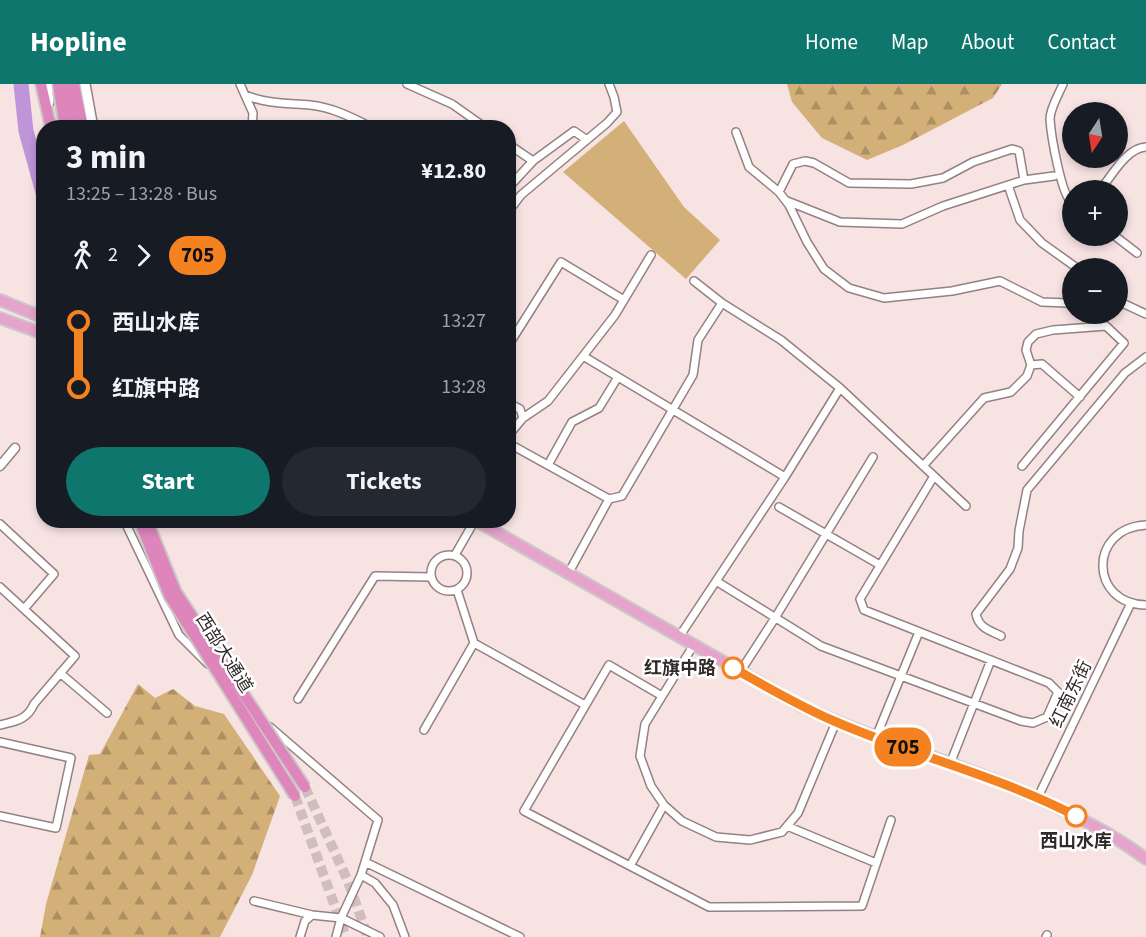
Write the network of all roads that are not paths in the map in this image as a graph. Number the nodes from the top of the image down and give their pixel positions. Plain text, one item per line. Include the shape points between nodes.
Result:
1 (41, 84) edge
2 (47, 84) edge
3 (58, 84) edge
4 (66, 84) edge
5 (74, 84) edge
6 (85, 84) edge
7 (240, 84) edge
8 (407, 84) edge
9 (609, 84) edge
10 (1064, 84) edge
11 (245, 95) junction
12 (49, 120) edge
13 (50, 120) edge
14 (64, 120) edge
15 (71, 120) edge
16 (81, 120) edge
17 (92, 120) edge
18 (253, 120) edge
19 (357, 120) edge
20 (475, 120) edge
21 (736, 132) dead end
22 (587, 140) junction
23 (1146, 147) edge
24 (516, 149) edge
25 (533, 161) junction
26 (1054, 176) dead end
27 (516, 179) edge
28 (1024, 180) junction
29 (1108, 180) edge
30 (1008, 185) junction
31 (1062, 186) edge
32 (779, 192) junction
33 (785, 200) junction
34 (516, 202) edge
35 (1128, 246) edge
36 (1137, 253) dead end
37 (651, 255) dead end
38 (1063, 258) edge
39 (694, 281) dead end
40 (0, 300) edge
41 (624, 300) junction
42 (722, 303) junction
43 (1062, 303) edge
44 (1128, 306) edge
45 (1146, 314) edge
46 (36, 315) edge
47 (0, 318) edge
48 (36, 331) edge
49 (516, 333) edge
50 (583, 356) junction
51 (1146, 357) edge
52 (1030, 365) junction
53 (618, 377) junction
54 (840, 388) junction
55 (1080, 397) junction
56 (516, 407) edge
57 (673, 410) junction
58 (523, 418) junction
59 (516, 426) edge
60 (516, 447) edge
61 (15, 448) dead end
62 (873, 457) dead end
63 (548, 465) junction
64 (0, 466) edge
65 (923, 466) junction
66 (1022, 466) dead end
67 (934, 476) junction
68 (786, 477) junction
69 (609, 499) junction
70 (966, 506) dead end
71 (779, 507) dead end
72 (0, 524) edge
73 (1146, 525) edge
74 (128, 528) edge
75 (142, 528) edge
76 (150, 528) edge
77 (155, 528) edge
78 (470, 528) edge
79 (489, 528) edge
80 (826, 534) junction
81 (454, 555) junction
82 (880, 565) junction
83 (568, 573) junction
84 (431, 577) junction
85 (716, 581) junction
86 (0, 587) edge
87 (457, 590) junction
88 (161, 597) junction
89 (1131, 603) junction
90 (1146, 605) edge
91 (24, 609) junction
92 (775, 618) junction
93 (919, 632) junction
94 (1001, 636) dead end
95 (679, 638) junction
96 (474, 643) junction
97 (693, 646) junction
98 (991, 660) junction
99 (740, 672) junction
100 (60, 673) junction
101 (901, 676) junction
102 (662, 696) junction
103 (298, 699) dead end
104 (973, 703) junction
105 (585, 705) junction
106 (107, 713) dead end
107 (836, 722) junction
108 (0, 725) edge
109 (424, 730) dead end
110 (876, 737) junction
111 (0, 742) edge
112 (950, 764) junction
113 (305, 787) tunnel mouth
114 (295, 796) tunnel mouth
115 (1038, 797) junction
116 (663, 805) junction
117 (0, 816) edge
118 (891, 820) dead end
119 (787, 826) junction
120 (1146, 859) edge
121 (365, 862) junction
122 (876, 862) junction
123 (630, 866) junction
124 (361, 875) junction
125 (254, 901) dead end
126 (312, 915) junction
127 (341, 918) junction
128 (300, 937) edge
129 (336, 937) edge
130 (380, 937) edge
131 (405, 937) edge
132 (520, 937) edge

1 - 12 highway
2 - 13 main road
3 - 14 highway
4 - 15 highway
5 - 16 highway
6 - 17 main road
7 - 11 street
8 - 20 street via 452,104
9 - 22 street via 617,112
10 - 31 street via 1050,117
11 - 18 street
11 - 19 street via 279,104 312,105
21 - 32 street via 749,167
22 - 25 street via 573,131
22 - 34 street
23 - 29 street via 1131,152
24 - 25 street
25 - 27 street
26 - 28 street
28 - 30 street
28 - 32 street via 1019,151 1012,149 973,162 943,178 911,184 849,183 805,161 793,164
30 - 33 street via 902,224 840,222
30 - 38 street via 1020,220
32 - 33 street
33 - 43 street via 824,269 849,288 884,298 1000,281 1042,302
35 - 36 street
37 - 41 street
39 - 42 street
40 - 46 main road
41 - 49 street via 561,262
41 - 50 street
42 - 54 street via 781,340
42 - 57 street via 698,340 693,375
44 - 45 street
47 - 48 main road
50 - 53 street
50 - 58 street via 548,401
51 - 94 street via 1125,374 1027,490 1018,548 1010,569 976,614 981,626
52 - 55 street via 1042,364
52 - 55 street via 1026,350 1036,334 1106,326 1124,344
52 - 65 street via 1027,376 1011,392 984,398
53 - 57 street
53 - 63 street via 599,408 572,422
54 - 65 street
54 - 68 street
55 - 66 street
56 - 58 street
57 - 68 street
57 - 69 street via 622,496
58 - 59 street
60 - 63 street
61 - 64 street
62 - 80 street
63 - 69 street
65 - 67 street
67 - 70 street
67 - 82 street
68 - 85 street
69 - 83 street
71 - 80 street
72 - 91 street via 54,574
73 - 89 street via 1120,531 1111,540 1102,564 1107,583 1119,598
74 - 88 street
75 - 114 highway, 西部大通道, bridge via 169,596
76 - 113 highway, 西部大通道, bridge via 176,592
77 - 88 street
78 - 81 street
79 - 83 main road
80 - 82 street
80 - 92 street
81 - 84 street via 437,559
81 - 87 street via 467,569 466,581
82 - 93 street via 860,598 864,610
83 - 95 main road
84 - 87 street via 441,589
84 - 103 street via 375,576
85 - 92 street
85 - 95 street
86 - 91 street
87 - 96 street
88 - 121 street via 179,635 281,739 378,820
89 - 90 street
89 - 115 street, 红南东街
91 - 100 street via 75,656
92 - 99 street
92 - 101 street via 821,646
93 - 98 street
93 - 101 street
95 - 97 main road
96 - 105 street
96 - 109 street
97 - 99 main road
97 - 102 street
98 - 104 street
98 - 104 street via 1049,683 1058,692 1047,717 1033,723
99 - 107 main road
100 - 106 street
100 - 108 street via 29,714
101 - 104 street
101 - 110 street
102 - 105 street via 609,664
102 - 116 street via 645,724 640,756
104 - 112 street
105 - 123 street via 524,811
107 - 110 main road
107 - 119 street via 798,813
110 - 112 main road
111 - 117 street via 71,758 56,828
112 - 115 main road
115 - 120 main road via 1119,840
116 - 119 street via 682,821 716,837 750,840 782,832
116 - 123 street
118 - 122 street
119 - 122 street
121 - 124 street
121 - 132 street
122 - 123 street via 862,906 709,907
124 - 127 street
124 - 131 street via 375,883 393,905
125 - 126 street
126 - 127 street
126 - 128 street via 305,921
127 - 129 street
127 - 130 street

